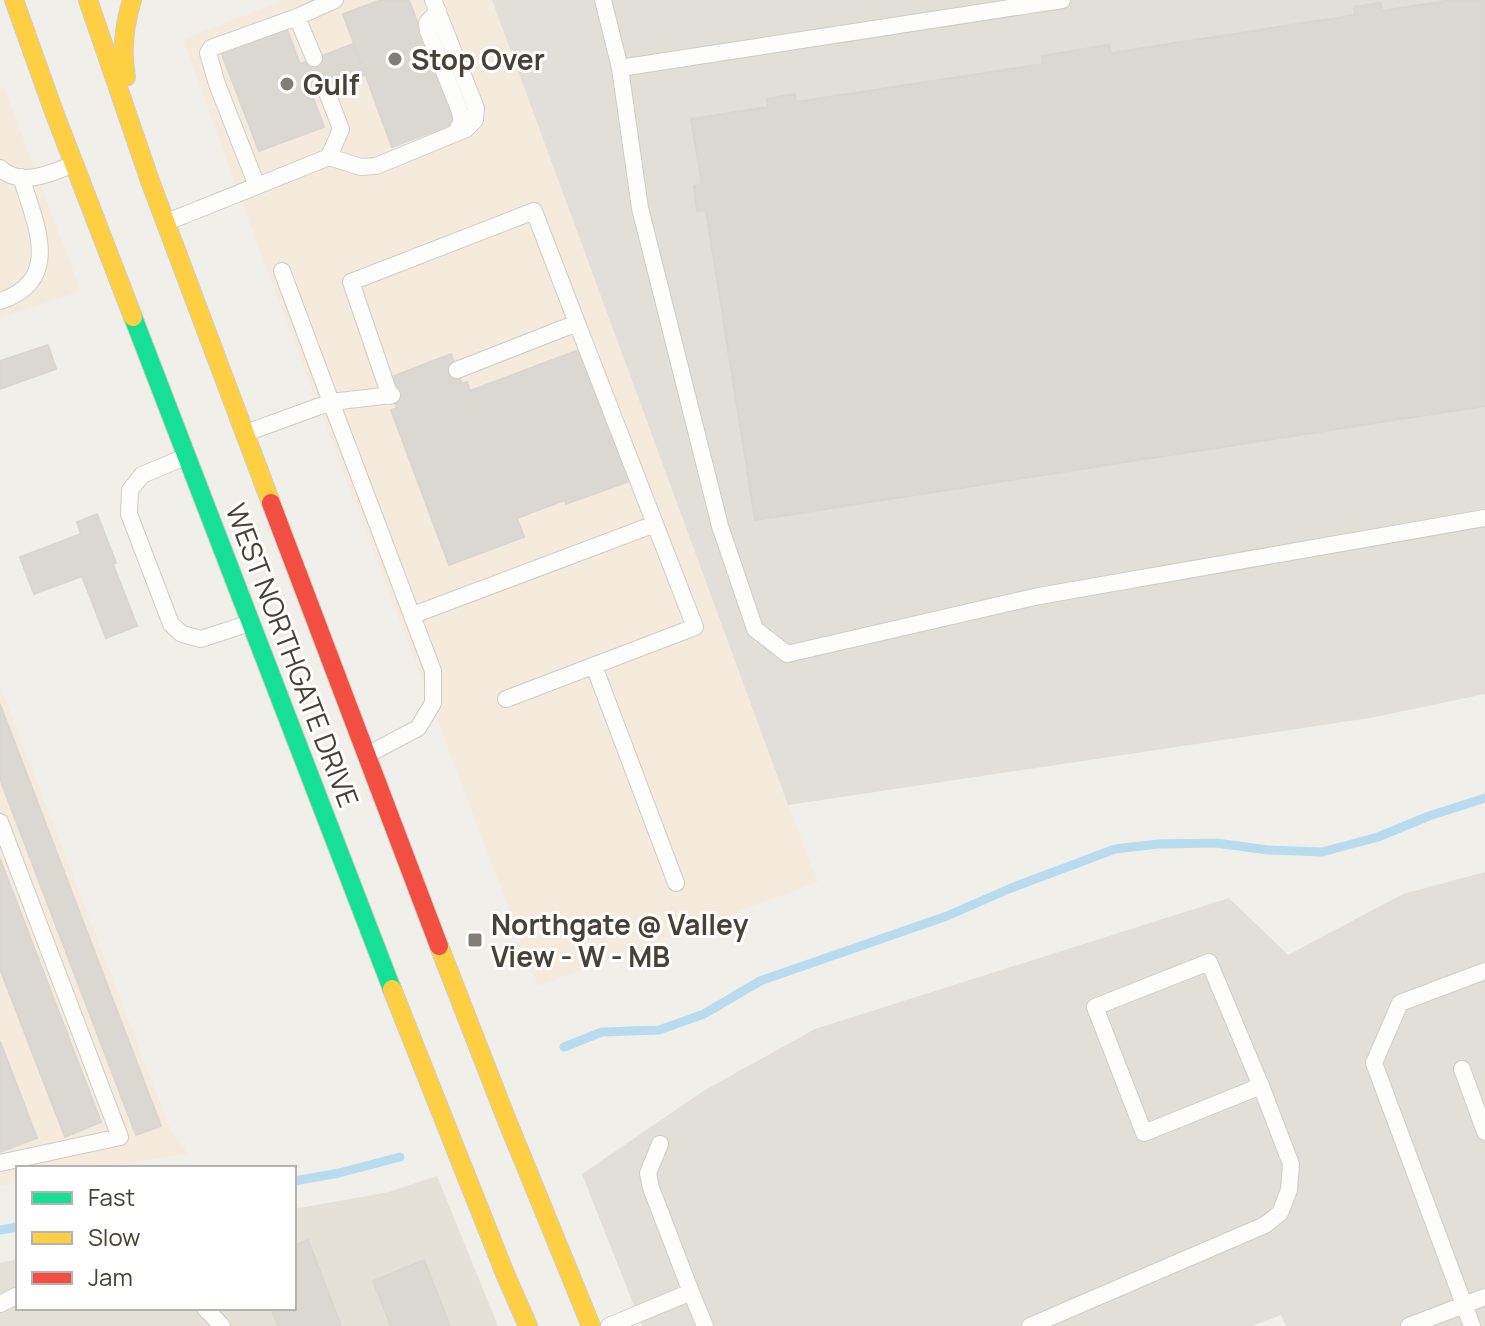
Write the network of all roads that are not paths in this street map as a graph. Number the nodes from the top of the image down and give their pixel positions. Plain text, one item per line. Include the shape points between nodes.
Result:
1 (14, 0) edge
2 (88, 0) edge
3 (132, 0) edge
4 (335, 0) edge
5 (603, 0) edge
6 (1062, 0) edge
7 (435, 6) edge
8 (297, 17) junction
9 (307, 53) dead end
10 (620, 68) junction
11 (23, 77) dead end
12 (324, 98) dead end
13 (54, 112) junction
14 (329, 157) junction
15 (74, 164) junction
16 (0, 168) edge
17 (21, 177) junction
18 (150, 181) junction
19 (257, 186) junction
20 (165, 223) junction
21 (282, 271) dead end
22 (0, 301) edge
23 (577, 323) junction
24 (457, 370) dead end
25 (331, 402) junction
26 (244, 433) junction
27 (187, 457) junction
28 (1485, 518) edge
29 (655, 524) junction
30 (413, 615) junction
31 (251, 623) junction
32 (594, 666) junction
33 (506, 699) dead end
34 (359, 758) junction
35 (0, 822) edge
36 (676, 883) dead end
37 (1485, 971) edge
38 (1462, 1069) dead end
39 (1261, 1086) junction
40 (1485, 1132) edge
41 (660, 1144) dead end
42 (0, 1163) edge
43 (691, 1292) junction
44 (1485, 1297) edge
45 (1464, 1305) junction
46 (207, 1310) edge
47 (1039, 1324) edge
48 (222, 1326) edge
49 (528, 1326) edge
50 (591, 1326) edge
51 (609, 1326) edge
52 (705, 1326) edge
53 (1409, 1326) edge
54 (1472, 1326) edge

1 - 13 main road, WEST NORTHGATE DRIVE
2 - 18 main road, WEST NORTHGATE DRIVE
3 - 18 main road via 124,21 122,58
4 - 8 lane
5 - 10 lane
6 - 10 lane
7 - 14 lane via 476,108 475,120 466,129 376,166
8 - 9 lane
8 - 19 lane via 208,53 244,132
10 - 28 lane via 640,208 720,526 755,629 787,654 1039,596
11 - 13 main road
12 - 14 lane via 341,129
13 - 15 main road, WEST NORTHGATE DRIVE
14 - 19 lane
15 - 17 lane via 44,176
15 - 27 main road, WEST NORTHGATE DRIVE
16 - 17 lane
17 - 22 lane via 41,243 39,265 27,287
18 - 20 main road, WEST NORTHGATE DRIVE
19 - 20 lane
20 - 26 main road, WEST NORTHGATE DRIVE
21 - 25 lane
23 - 24 lane
23 - 25 lane via 534,211 351,282 391,395
23 - 29 lane
25 - 26 lane
25 - 30 lane
26 - 34 main road, WEST NORTHGATE DRIVE
27 - 31 main road, WEST NORTHGATE DRIVE
27 - 31 lane via 142,475 130,490 129,514 171,624 182,634 201,639
29 - 30 lane
29 - 32 lane via 695,627
30 - 34 lane via 433,671 433,703 418,728
31 - 49 main road, WEST NORTHGATE DRIVE via 317,774 424,1072
32 - 33 lane
32 - 36 lane
34 - 50 main road, WEST NORTHGATE DRIVE
35 - 42 lane via 120,1137
37 - 45 lane via 1400,1003 1374,1063
38 - 40 lane
39 - 39 lane via 1209,962 1095,1007 1144,1133
39 - 47 lane via 1291,1164 1280,1213 1265,1225
41 - 43 lane via 648,1173 651,1188
43 - 51 lane
43 - 52 lane
44 - 45 lane
45 - 53 lane
45 - 54 lane
46 - 48 lane

